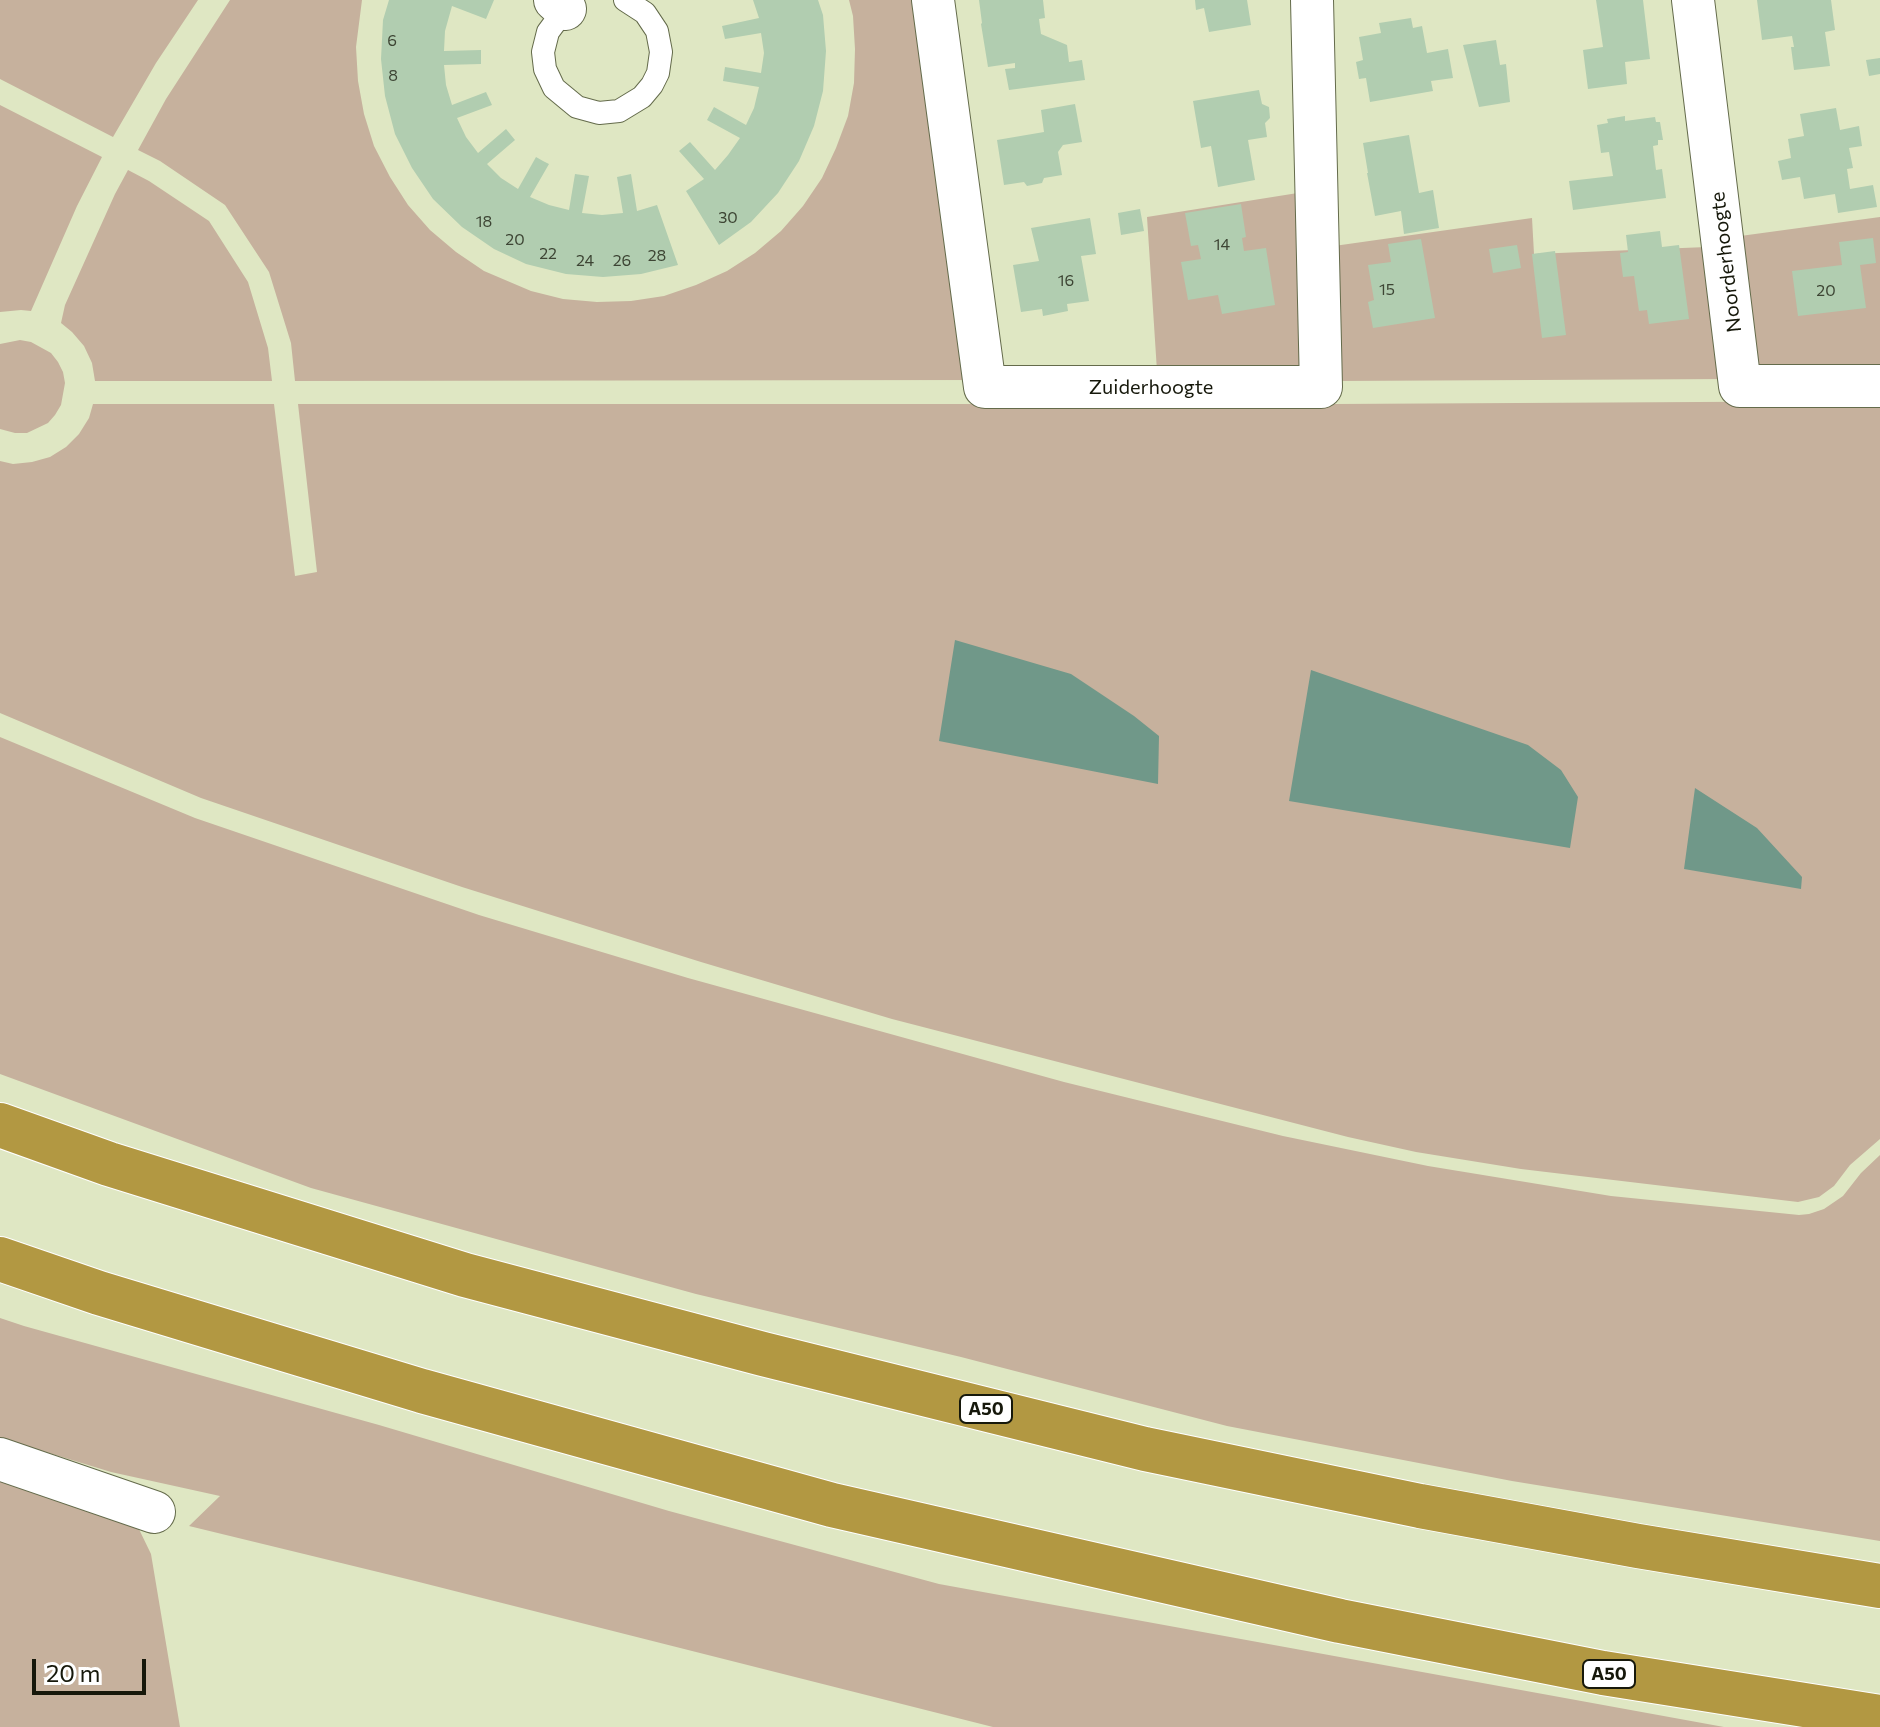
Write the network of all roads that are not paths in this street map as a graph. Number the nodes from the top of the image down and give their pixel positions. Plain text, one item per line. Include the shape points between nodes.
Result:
1 (625, 0) edge
2 (933, 0) edge
3 (1312, 0) edge
4 (1693, 0) edge
5 (566, 3) edge
6 (1880, 386) edge
7 (0, 1125) edge
8 (0, 1259) edge
9 (0, 1459) edge
10 (154, 1512) dead end
11 (1880, 1586) edge
12 (1880, 1717) edge

1 - 5 lane via 645,13 657,31 658,73 642,97 619,111 599,113 577,107 554,88 545,69 548,32
2 - 3 street, Zuiderhoogte via 985,387 1321,387
4 - 6 street, Noorderhoogte via 1740,386
7 - 11 highway, A50 via 465,1275 1145,1449 1420,1506
8 - 12 highway, A50 via 422,1391 832,1505 1356,1624 1603,1673
9 - 10 street

